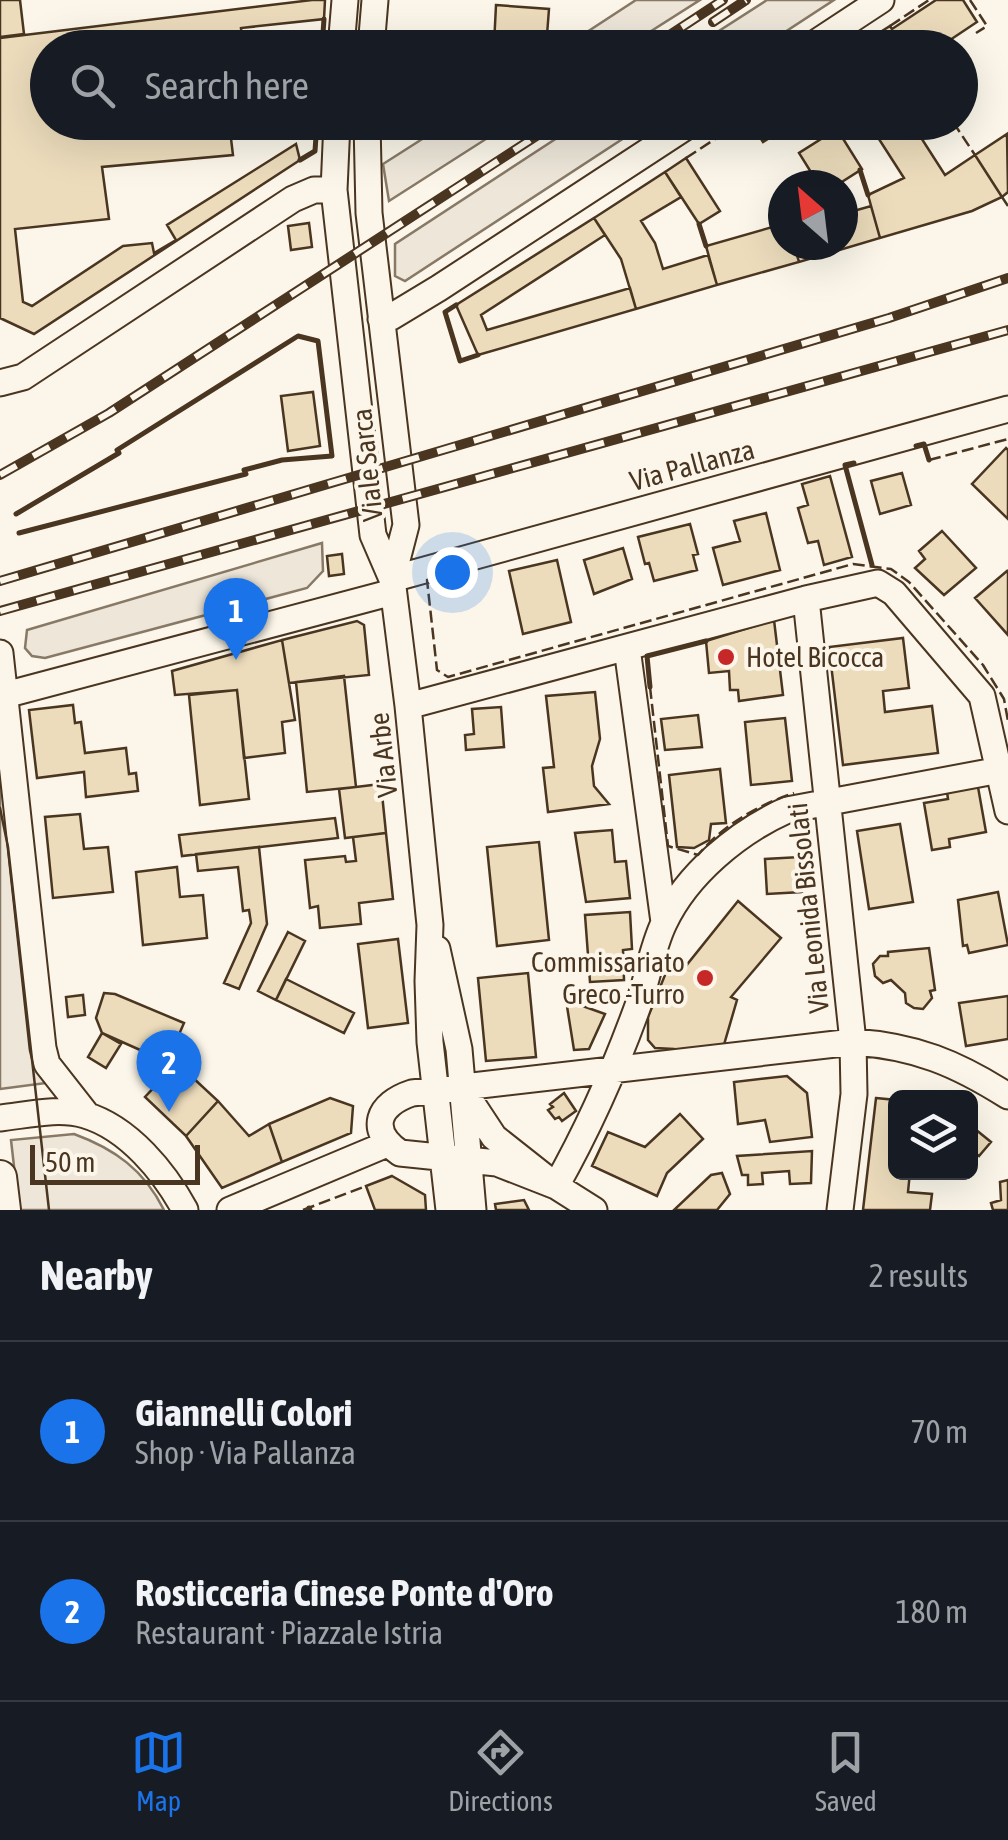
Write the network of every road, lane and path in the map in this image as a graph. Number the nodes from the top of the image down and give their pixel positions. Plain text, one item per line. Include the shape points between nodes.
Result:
1 (345, 0) edge
2 (376, 0) edge
3 (881, 0) edge
4 (342, 30) edge
5 (374, 30) edge
6 (835, 30) edge
7 (336, 140) edge
8 (368, 140) edge
9 (665, 140) edge
10 (334, 190) junction
11 (381, 319) junction
12 (0, 383) edge
13 (1008, 409) edge
14 (393, 585) junction
15 (806, 599) junction
16 (627, 648) junction
17 (0, 653) edge
18 (5, 695) junction
19 (408, 706) junction
20 (1000, 770) junction
21 (828, 802) junction
22 (1008, 811) edge
23 (664, 922) junction
24 (430, 925) junction
25 (853, 1042) junction
26 (612, 1071) junction
27 (462, 1088) junction
28 (434, 1091) junction
29 (1008, 1096) edge
30 (87, 1115) junction
31 (0, 1118) edge
32 (387, 1144) junction
33 (442, 1156) junction
34 (470, 1159) junction
35 (0, 1177) edge
36 (556, 1186) junction
37 (4, 1210) edge
38 (186, 1210) edge
39 (230, 1210) edge
40 (449, 1210) edge
41 (474, 1210) edge
42 (594, 1210) edge
43 (840, 1210) edge

1 - 4 street
2 - 5 street
3 - 6 street
7 - 10 street, Viale Sarca
8 - 11 street, Viale Sarca
9 - 11 street via 427,296
10 - 12 street via 293,199 23,376
10 - 14 street, Viale Sarca via 373,534
11 - 14 street, Viale Sarca via 406,525
13 - 14 street, Via Pallanza
14 - 18 street, Via Pallanza
14 - 19 street, Via Arbe
15 - 16 street
15 - 20 street via 878,584 894,594 982,696
15 - 21 street, Via Leonida Bissolati
16 - 19 street
16 - 23 street
17 - 18 street
18 - 30 street via 43,1048 47,1064
19 - 24 street, Via Arbe
20 - 21 street
20 - 22 street
21 - 23 street via 786,810 749,830 710,862
21 - 25 street, Via Leonida Bissolati
23 - 26 street
24 - 27 street, Via Arbe
24 - 28 street, Via Arbe
25 - 26 street
25 - 29 street via 935,1057
25 - 43 street, Via Leonida Bissolati via 854,1094
26 - 27 street
26 - 36 street
27 - 28 street
27 - 34 street, Via Arbe
27 - 36 street via 494,1137
28 - 32 street via 386,1106 380,1118
28 - 33 street, Via Arbe
30 - 31 street
30 - 38 street via 150,1160
32 - 33 street via 400,1153
32 - 39 street
33 - 34 street
33 - 40 street, Via Arbe
34 - 36 street
34 - 41 street, Via Arbe
35 - 37 main road
36 - 42 street

